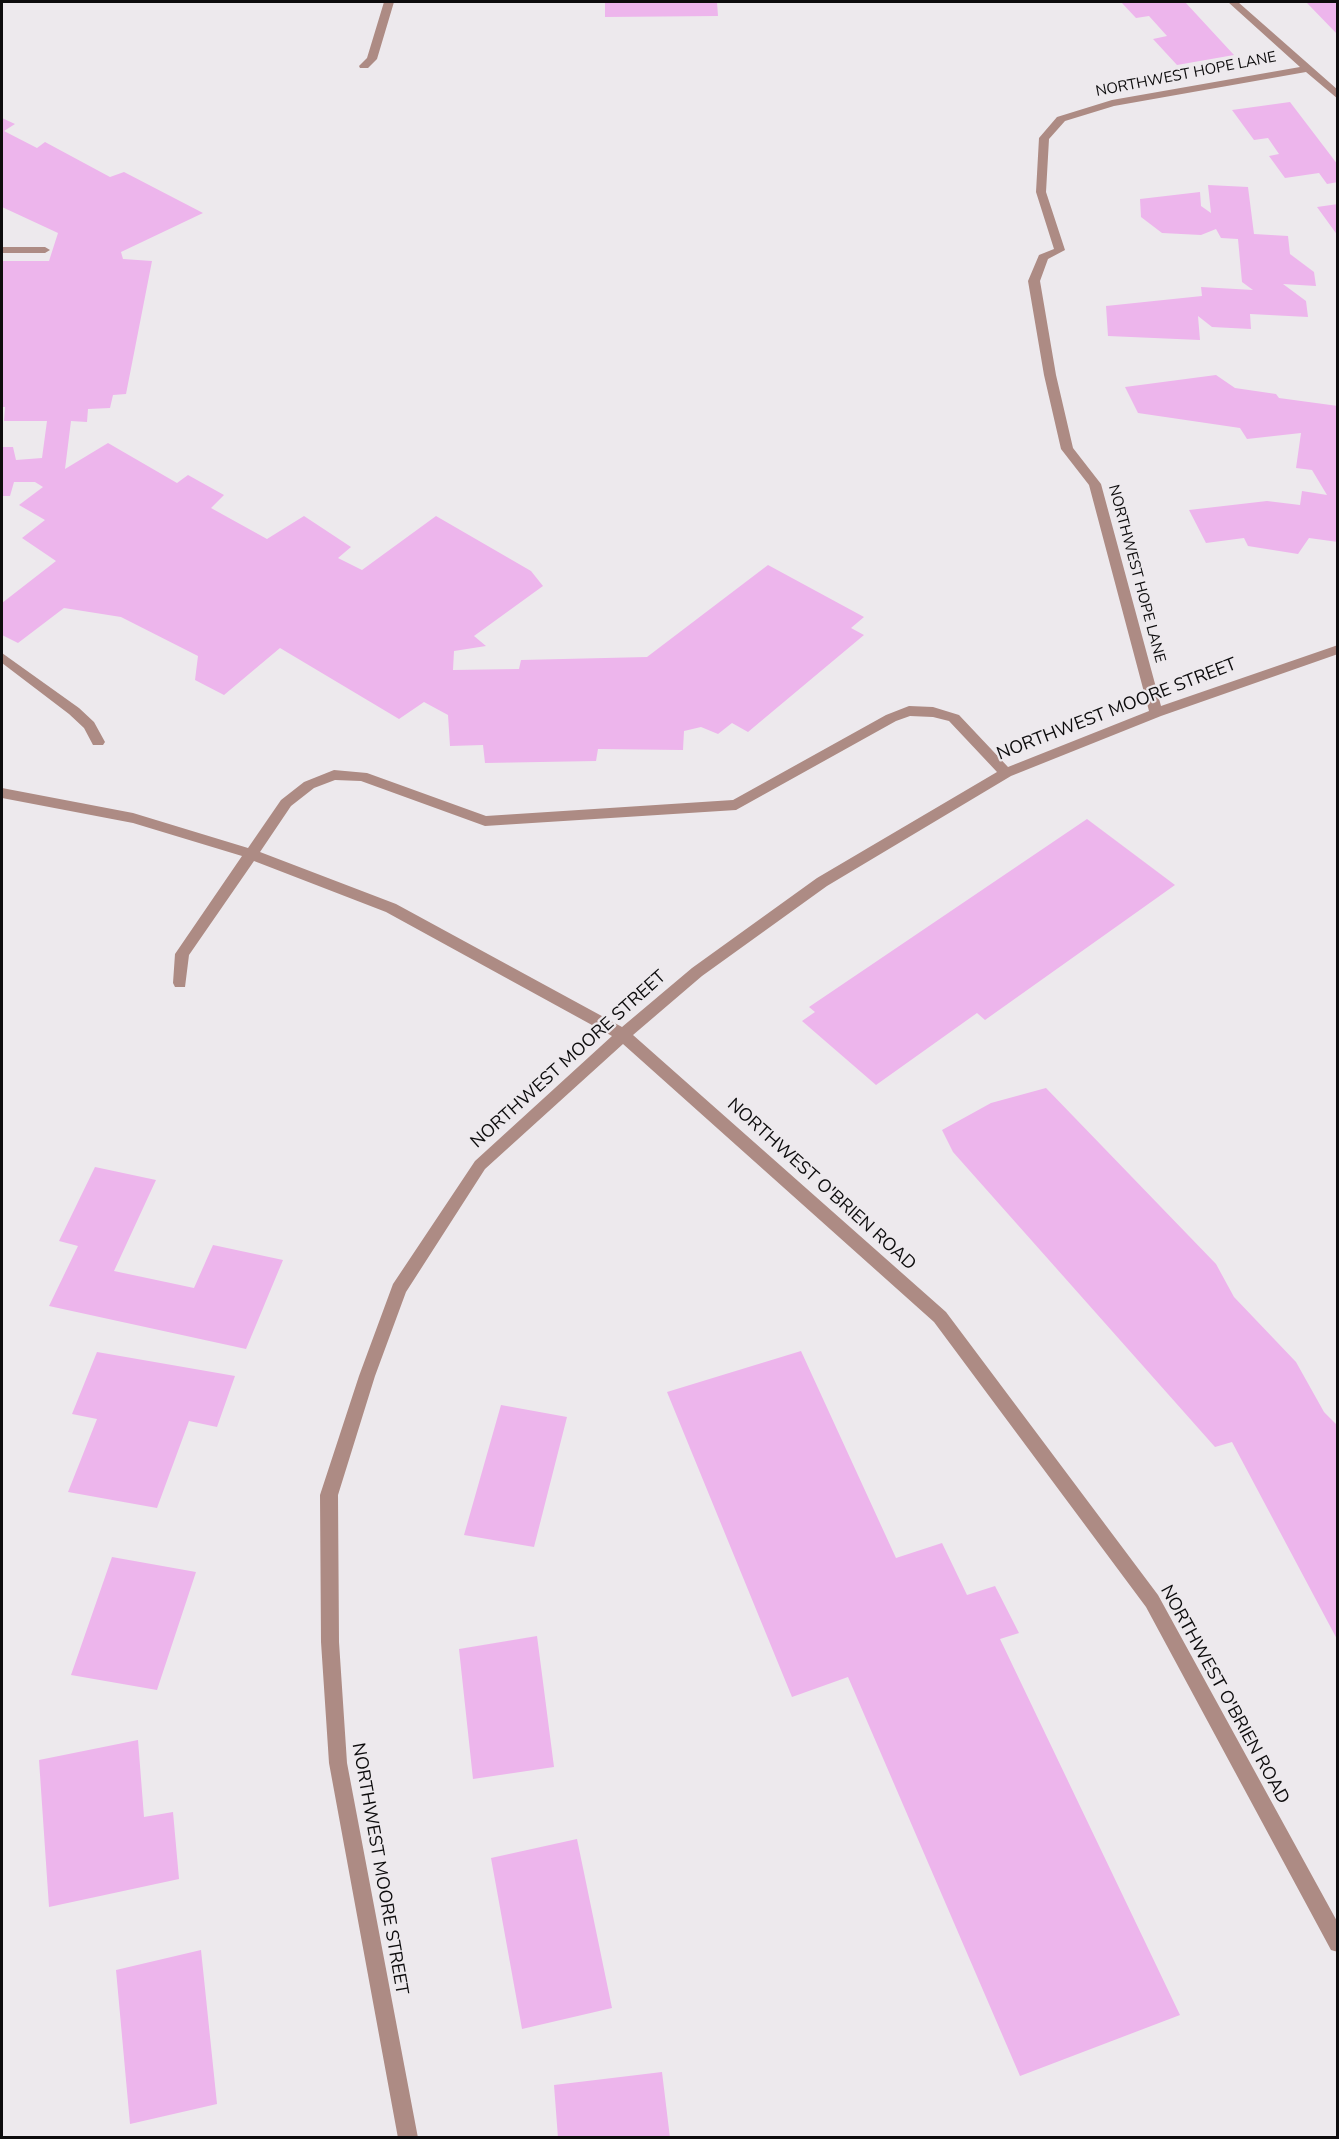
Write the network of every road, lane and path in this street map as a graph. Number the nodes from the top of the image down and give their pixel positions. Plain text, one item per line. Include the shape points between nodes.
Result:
1 (389, 2) edge
2 (1233, 2) edge
3 (364, 66) dead end
4 (1308, 69) junction
5 (1338, 96) edge
6 (2, 250) edge
7 (45, 250) dead end
8 (1338, 649) edge
9 (4, 662) edge
10 (1156, 712) junction
11 (98, 742) dead end
12 (1006, 773) junction
13 (2, 793) edge
14 (251, 854) junction
15 (180, 983) dead end
16 (623, 1035) junction
17 (1338, 1943) edge
18 (408, 2138) edge

1 - 3 street via 372,59
2 - 4 street
4 - 5 street
4 - 10 street, NORTHWEST HOPE LANE via 1112,103 1061,119 1044,138 1041,192 1060,250 1043,257 1034,281 1050,375 1067,449 1095,484
6 - 7 street
8 - 10 street, NORTHWEST MOORE STREET
9 - 11 street via 74,711 89,725
10 - 12 street, NORTHWEST MOORE STREET
12 - 14 street via 954,718 909,711 736,806 485,821 362,776 334,775 309,784 286,803
12 - 16 street, NORTHWEST MOORE STREET via 822,882 697,972
13 - 14 street, NORTHWEST O'BRIEN ROAD via 133,818
14 - 15 street via 182,954
14 - 16 street, NORTHWEST O'BRIEN ROAD via 391,908
16 - 17 street, NORTHWEST O'BRIEN ROAD via 940,1317 1152,1601
16 - 18 street, NORTHWEST MOORE STREET via 480,1165 399,1289 329,1495 330,1642 338,1763

